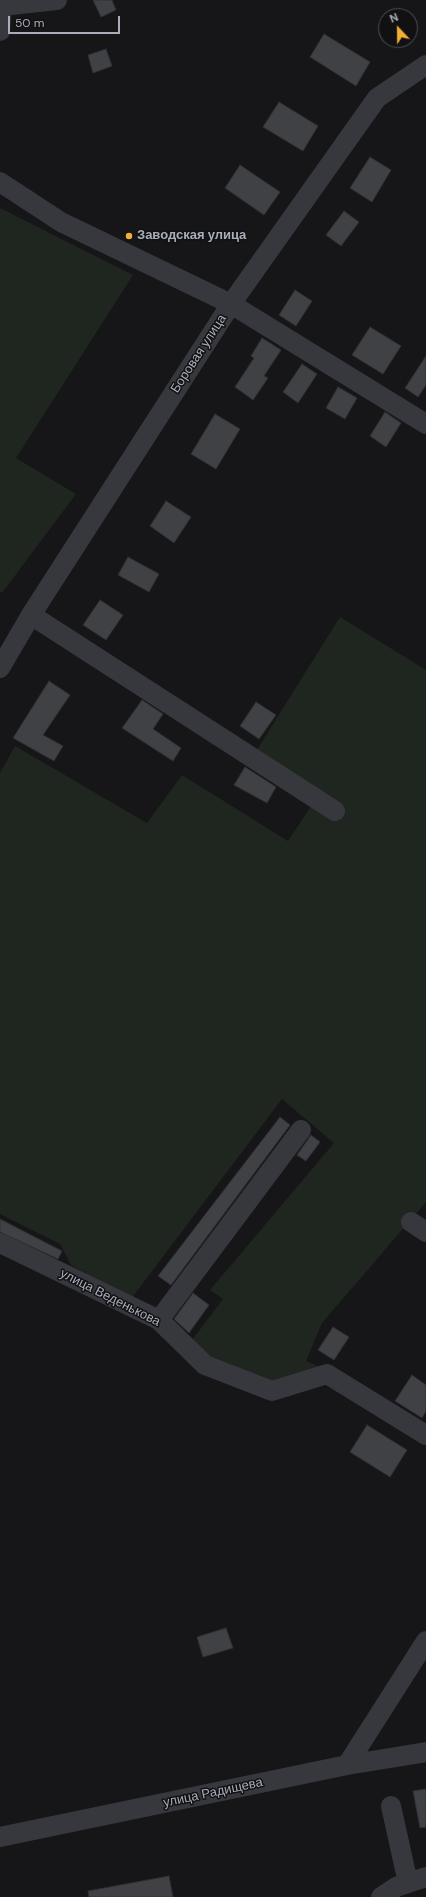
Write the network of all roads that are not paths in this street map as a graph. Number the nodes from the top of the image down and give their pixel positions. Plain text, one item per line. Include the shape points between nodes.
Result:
1 (57, 0) edge
2 (2, 3) edge
3 (0, 31) edge
4 (426, 65) edge
5 (0, 182) edge
6 (231, 304) junction
7 (426, 424) edge
8 (31, 615) junction
9 (0, 668) edge
10 (336, 811) dead end
11 (301, 1130) dead end
12 (0, 1243) edge
13 (159, 1320) junction
14 (426, 1435) edge
15 (426, 1641) edge
16 (426, 1752) edge
17 (347, 1766) junction
18 (391, 1806) dead end
19 (0, 1837) edge
20 (417, 1880) edge
21 (381, 1897) edge

1 - 2 street
2 - 3 street
4 - 6 street, Боровая улица via 377,98
5 - 6 street via 61,222
6 - 7 street
6 - 8 street, Боровая улица
8 - 9 street, Боровая улица
8 - 10 street
11 - 13 street
12 - 13 street, улица Веденькова
13 - 14 street, улица Веденькова via 205,1366 272,1391 327,1374
15 - 17 street
16 - 17 street, улица Радищева
17 - 19 street, улица Радищева
18 - 20 street
20 - 21 street via 396,1887

